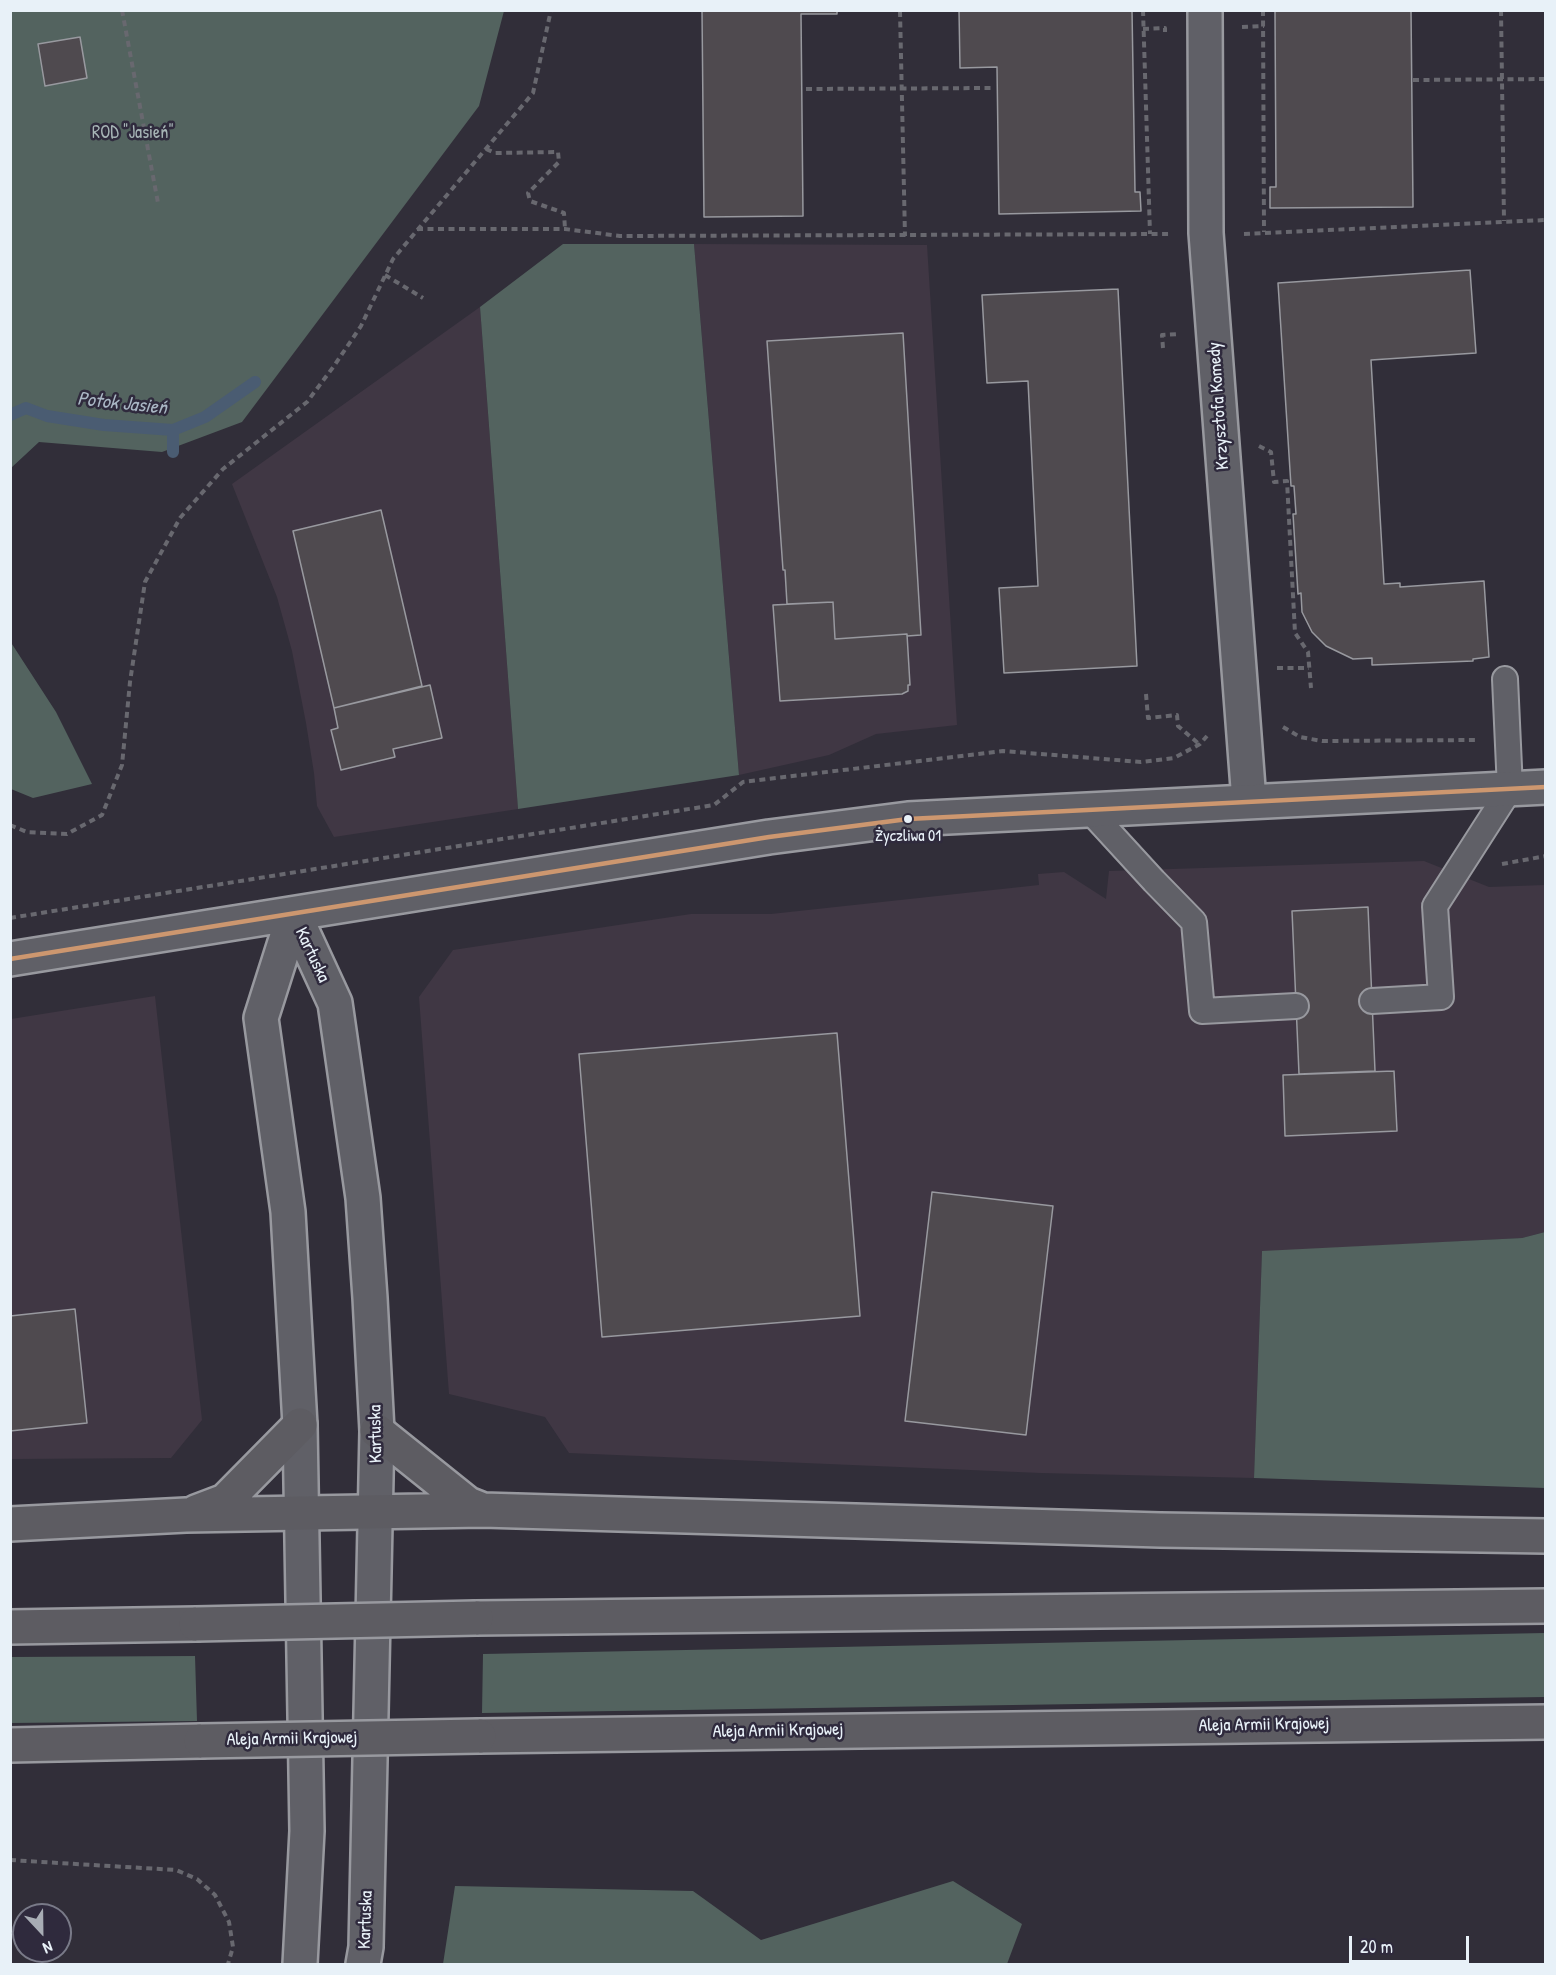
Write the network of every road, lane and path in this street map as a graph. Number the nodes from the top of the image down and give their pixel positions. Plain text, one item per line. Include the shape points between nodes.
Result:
1 (122, 10) edge
2 (551, 10) edge
3 (859, 10) edge
4 (911, 10) edge
5 (1143, 10) edge
6 (1205, 10) edge
7 (1263, 10) edge
8 (1501, 10) edge
9 (900, 11) edge
10 (1545, 79) edge
11 (1413, 80) dead end
12 (1501, 80) junction
13 (902, 88) junction
14 (991, 88) dead end
15 (806, 89) dead end
16 (486, 149) junction
17 (158, 203) dead end
18 (1545, 220) edge
19 (1504, 221) junction
20 (417, 229) junction
21 (565, 229) junction
22 (1264, 232) junction
23 (1150, 234) junction
24 (1170, 234) dead end
25 (1243, 234) dead end
26 (905, 236) junction
27 (385, 276) junction
28 (423, 298) dead end
29 (1179, 328) dead end
30 (1163, 348) dead end
31 (1271, 452) dead end
32 (1309, 668) junction
33 (1280, 669) dead end
34 (1505, 679) dead end
35 (1311, 688) dead end
36 (1146, 694) dead end
37 (1279, 723) dead end
38 (1213, 728) dead end
39 (1508, 740) junction
40 (1200, 744) junction
41 (1545, 787) edge
42 (1510, 789) junction
43 (1249, 801) junction
44 (1088, 809) junction
45 (10, 825) edge
46 (294, 914) junction
47 (10, 918) edge
48 (10, 959) edge
49 (1372, 1001) dead end
50 (1296, 1006) dead end
51 (300, 1425) junction
52 (377, 1431) junction
53 (483, 1510) junction
54 (302, 1512) junction
55 (376, 1512) junction
56 (186, 1515) junction
57 (10, 1524) edge
58 (1545, 1536) edge
59 (1545, 1606) edge
60 (10, 1627) edge
61 (1545, 1722) edge
62 (10, 1745) edge
63 (10, 1860) edge
64 (228, 1965) edge
65 (300, 1965) edge
66 (363, 1965) edge

1 - 17 path
2 - 16 path via 533,93
3 - 9 path
4 - 9 path
5 - 23 path
6 - 43 street, Krzysztofa Komedy via 1206,233
7 - 22 path
8 - 12 path
9 - 13 path
10 - 12 path
11 - 12 path
12 - 19 path
13 - 14 path
13 - 15 path
13 - 26 path
16 - 20 path
16 - 21 path via 495,153 558,152 560,162 528,193 530,201 564,213
18 - 19 path
19 - 22 path
20 - 21 path
20 - 27 path
21 - 26 path via 620,236
22 - 25 path
23 - 24 path
23 - 26 path
27 - 28 path
27 - 45 path via 361,326 308,402 223,469 180,518 145,582 122,765 102,815 67,834 27,832
29 - 30 path via 1179,334 1162,334
31 - 32 path via 1274,482 1287,481 1296,633 1308,652
32 - 33 path
32 - 35 path
34 - 39 lane
36 - 40 path via 1148,718 1177,715 1178,726
37 - 39 path via 1300,737 1322,741
38 - 40 path
39 - 42 lane
40 - 47 path via 1173,758 1141,762 1004,751 780,776 743,782 714,805
41 - 42 street, Kartuska
42 - 43 street, Kartuska
42 - 49 lane via 1435,906 1441,997
43 - 44 street, Kartuska
44 - 46 street, Kartuska via 919,818 769,837
44 - 50 lane via 1194,922 1202,1011
46 - 48 street, Kartuska
46 - 51 street, Kartuska via 261,1018 288,1212
46 - 52 street, Kartuska via 335,1003 363,1198
51 - 54 street, Kartuska
51 - 56 main road via 225,1501
52 - 53 main road via 468,1504
52 - 55 street, Kartuska
53 - 55 main road
53 - 58 main road via 1160,1530
54 - 55 main road
54 - 56 main road
54 - 65 street, Kartuska via 308,1831
55 - 66 street, Kartuska
56 - 57 main road
59 - 60 main road, bridge
61 - 62 main road, Aleja Armii Krajowej, bridge
63 - 64 path via 176,1870 197,1879 215,1895 229,1922 233,1947

